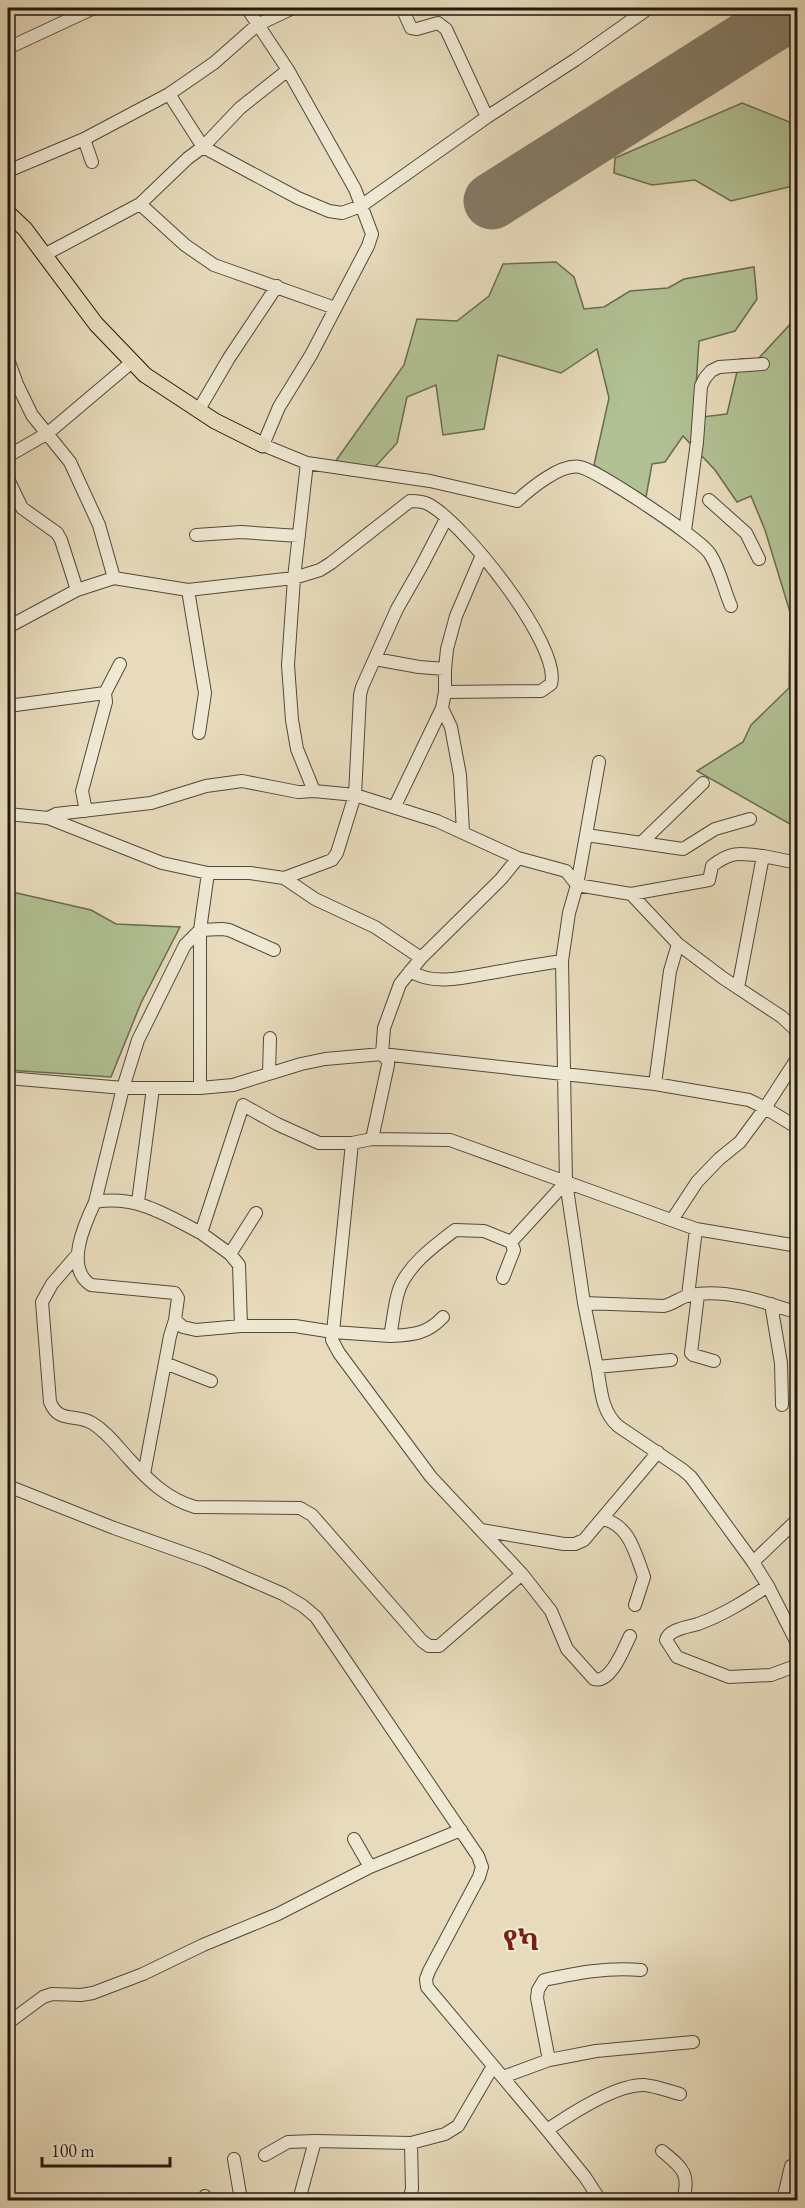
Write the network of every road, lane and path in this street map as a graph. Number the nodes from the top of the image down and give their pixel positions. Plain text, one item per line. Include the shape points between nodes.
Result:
1 (94, 8) edge
2 (247, 8) edge
3 (293, 8) edge
4 (402, 8) edge
5 (649, 8) edge
6 (257, 25) junction
7 (8, 48) edge
8 (288, 70) junction
9 (169, 94) junction
10 (487, 117) junction
11 (84, 139) junction
12 (203, 147) junction
13 (92, 162) dead end
14 (8, 171) edge
15 (140, 204) junction
16 (361, 206) junction
17 (8, 213) edge
18 (44, 255) junction
19 (277, 286) junction
20 (336, 308) junction
21 (8, 359) edge
22 (132, 362) junction
23 (764, 363) dead end
24 (12, 385) edge
25 (198, 411) junction
26 (48, 433) junction
27 (263, 446) junction
28 (8, 456) edge
29 (307, 463) junction
30 (8, 479) edge
31 (710, 500) dead end
32 (446, 519) junction
33 (685, 531) junction
34 (196, 536) dead end
35 (299, 536) junction
36 (482, 555) junction
37 (759, 559) dead end
38 (114, 578) junction
39 (294, 578) junction
40 (77, 590) junction
41 (188, 590) junction
42 (731, 606) dead end
43 (8, 627) edge
44 (375, 659) junction
45 (120, 664) dead end
46 (445, 669) junction
47 (445, 692) junction
48 (105, 693) junction
49 (8, 706) edge
50 (442, 708) junction
51 (199, 734) dead end
52 (599, 762) dead end
53 (703, 783) dead end
54 (314, 791) junction
55 (355, 795) junction
56 (395, 806) junction
57 (86, 811) junction
58 (8, 814) edge
59 (48, 818) junction
60 (750, 819) dead end
61 (463, 832) junction
62 (586, 835) junction
63 (642, 843) junction
64 (763, 856) junction
65 (518, 858) junction
66 (798, 863) edge
67 (208, 873) junction
68 (284, 878) junction
69 (577, 885) junction
70 (631, 894) junction
71 (200, 930) junction
72 (678, 945) junction
73 (274, 950) dead end
74 (421, 958) junction
75 (562, 961) junction
76 (410, 971) junction
77 (738, 988) junction
78 (798, 1032) edge
79 (270, 1038) dead end
80 (382, 1054) junction
81 (798, 1057) edge
82 (269, 1074) junction
83 (566, 1075) junction
84 (8, 1078) edge
85 (656, 1084) junction
86 (233, 1085) junction
87 (123, 1088) junction
88 (153, 1088) junction
89 (200, 1088) junction
90 (243, 1105) junction
91 (765, 1108) junction
92 (798, 1128) edge
93 (372, 1139) junction
94 (352, 1143) junction
95 (566, 1182) junction
96 (95, 1202) junction
97 (138, 1202) junction
98 (256, 1213) dead end
99 (672, 1220) junction
100 (696, 1229) junction
101 (201, 1233) junction
102 (511, 1242) junction
103 (796, 1244) edge
104 (230, 1254) junction
105 (77, 1255) junction
106 (503, 1278) dead end
107 (693, 1295) junction
108 (584, 1303) junction
109 (771, 1304) junction
110 (798, 1313) edge
111 (443, 1317) dead end
112 (175, 1320) junction
113 (241, 1326) junction
114 (333, 1332) junction
115 (390, 1336) junction
116 (671, 1360) dead end
117 (714, 1361) dead end
118 (165, 1363) junction
119 (597, 1367) junction
120 (211, 1381) dead end
121 (782, 1405) dead end
122 (658, 1452) junction
123 (144, 1474) junction
124 (8, 1486) edge
125 (603, 1519) junction
126 (798, 1519) edge
127 (482, 1530) junction
128 (753, 1562) junction
129 (522, 1574) junction
130 (768, 1587) junction
131 (634, 1605) dead end
132 (630, 1636) dead end
133 (798, 1645) edge
134 (798, 1665) edge
135 (461, 1830) junction
136 (354, 1839) dead end
137 (369, 1867) junction
138 (640, 1970) dead end
139 (8, 2023) edge
140 (693, 2042) dead end
141 (549, 2060) junction
142 (493, 2066) junction
143 (503, 2077) junction
144 (680, 2094) dead end
145 (547, 2130) junction
146 (315, 2141) junction
147 (411, 2143) junction
148 (662, 2151) dead end
149 (265, 2155) dead end
150 (234, 2159) dead end
151 (791, 2166) dead end
152 (241, 2200) edge
153 (299, 2200) edge
154 (409, 2200) edge
155 (600, 2200) edge
156 (683, 2200) edge
157 (783, 2200) edge

1 - 7 street
2 - 6 street
3 - 6 street
4 - 10 street via 411,28 438,23 446,29
5 - 10 street
6 - 8 street
6 - 9 street via 214,63
8 - 12 street via 240,108
8 - 16 street
9 - 11 street
9 - 12 street
10 - 16 street
11 - 13 street
11 - 14 street
12 - 15 street
12 - 16 street via 329,211 342,213
15 - 18 street
15 - 19 street via 204,260
16 - 20 street via 372,234
17 - 18 main road
18 - 22 main road via 96,324
19 - 20 street
19 - 25 street
20 - 27 street via 279,407
21 - 24 street
22 - 25 main road
22 - 26 street
23 - 33 street via 719,367 711,371 701,386
24 - 26 street
25 - 27 main road
26 - 28 street
26 - 38 street via 70,462 99,525
27 - 29 street
29 - 33 street via 430,481 517,501 560,471 580,467
29 - 35 street
30 - 40 street via 22,508 57,533
31 - 37 street via 746,533
32 - 36 street
32 - 39 street via 429,504 410,501 320,570
32 - 44 street
33 - 42 street via 710,554
34 - 35 street via 241,532
35 - 39 street
36 - 46 street via 456,616
36 - 47 street via 524,611 553,673 552,681 541,692
38 - 40 street
38 - 41 street
39 - 41 street
39 - 54 street via 290,692 297,748
40 - 43 street
41 - 51 street via 205,693
44 - 46 street
44 - 55 street via 360,696
45 - 48 street
46 - 47 street
47 - 50 street
48 - 49 street
48 - 57 street via 106,702 82,791
50 - 56 street
50 - 61 street via 451,727 460,775
52 - 62 street
53 - 63 street
54 - 55 street
54 - 57 street via 226,782 151,803
55 - 56 street
55 - 68 street via 332,860
56 - 61 street
57 - 59 street
58 - 59 street
59 - 67 street via 162,862
60 - 63 street via 715,829 683,849
61 - 65 street
62 - 63 street
62 - 69 street
64 - 66 street
64 - 70 street via 737,852 712,866 709,880
64 - 77 street
65 - 69 street via 566,872
65 - 74 street
67 - 68 street
67 - 71 street
68 - 74 street via 315,899 375,927
69 - 70 street
69 - 75 street
70 - 72 street
71 - 73 street via 229,930
71 - 87 street via 185,945 138,1040
71 - 89 street
72 - 77 street
72 - 85 street via 670,971
74 - 76 street
75 - 76 street via 456,978 424,977
75 - 83 street
76 - 80 street via 393,1001 384,1028
77 - 78 street
79 - 82 street
80 - 82 street via 325,1059
80 - 83 street
80 - 93 street via 388,1065
81 - 91 street
82 - 86 street
83 - 85 street
83 - 95 street
84 - 87 street
85 - 91 street via 749,1100
86 - 89 street
86 - 90 street
87 - 88 street
87 - 96 street
88 - 89 street
88 - 97 street
90 - 94 street via 319,1143
90 - 101 street
91 - 92 street
91 - 99 street via 740,1142 697,1182
93 - 94 street
93 - 95 street via 450,1140
94 - 114 street
95 - 99 street
95 - 102 street
95 - 108 street
96 - 97 street
96 - 105 street
97 - 101 street
98 - 104 street
99 - 100 street
100 - 103 street
100 - 107 street
101 - 104 street
102 - 106 street via 514,1250
102 - 115 street via 469,1229 448,1235 402,1285
104 - 113 street via 240,1272
105 - 112 street via 82,1276 91,1285 175,1293
105 - 123 street via 42,1302 50,1402 54,1412 61,1416 91,1422
107 - 108 street via 664,1306
107 - 109 street via 740,1296
107 - 117 street via 691,1353
108 - 119 street
109 - 110 street
109 - 121 street via 781,1363
111 - 115 street via 423,1333
112 - 113 street via 195,1330
112 - 118 street
113 - 114 street via 295,1326
114 - 115 street
114 - 127 street via 332,1340 339,1353 431,1477
116 - 119 street
118 - 120 street
118 - 123 street
119 - 122 street via 610,1418
122 - 125 street
122 - 128 street via 691,1477
123 - 129 street via 164,1494 195,1507 300,1508 312,1515 429,1646 439,1646
124 - 135 street via 207,1561 303,1606 321,1623
125 - 127 street via 584,1540 575,1544
125 - 131 street via 612,1521 625,1533 642,1570 644,1577
126 - 128 street
127 - 129 street
128 - 130 street
129 - 132 street via 551,1611 567,1648 594,1679 604,1679 618,1662
130 - 133 street
130 - 134 street via 711,1619 671,1633 666,1640 677,1657 729,1677 771,1675
135 - 137 street
135 - 142 street via 482,1867 429,1971 427,1987
136 - 137 street
137 - 139 street via 278,1914 143,1974 93,1993 43,1997
138 - 141 street via 586,1971 544,1980 537,1998
140 - 141 street via 596,2051
141 - 143 street
142 - 143 street
142 - 147 street via 458,2126 445,2134
143 - 145 street
144 - 145 street via 633,2086 577,2110
145 - 155 street
146 - 147 street
146 - 149 street via 288,2142
146 - 153 street
147 - 154 street
148 - 156 street via 684,2171
150 - 152 street
151 - 157 street

